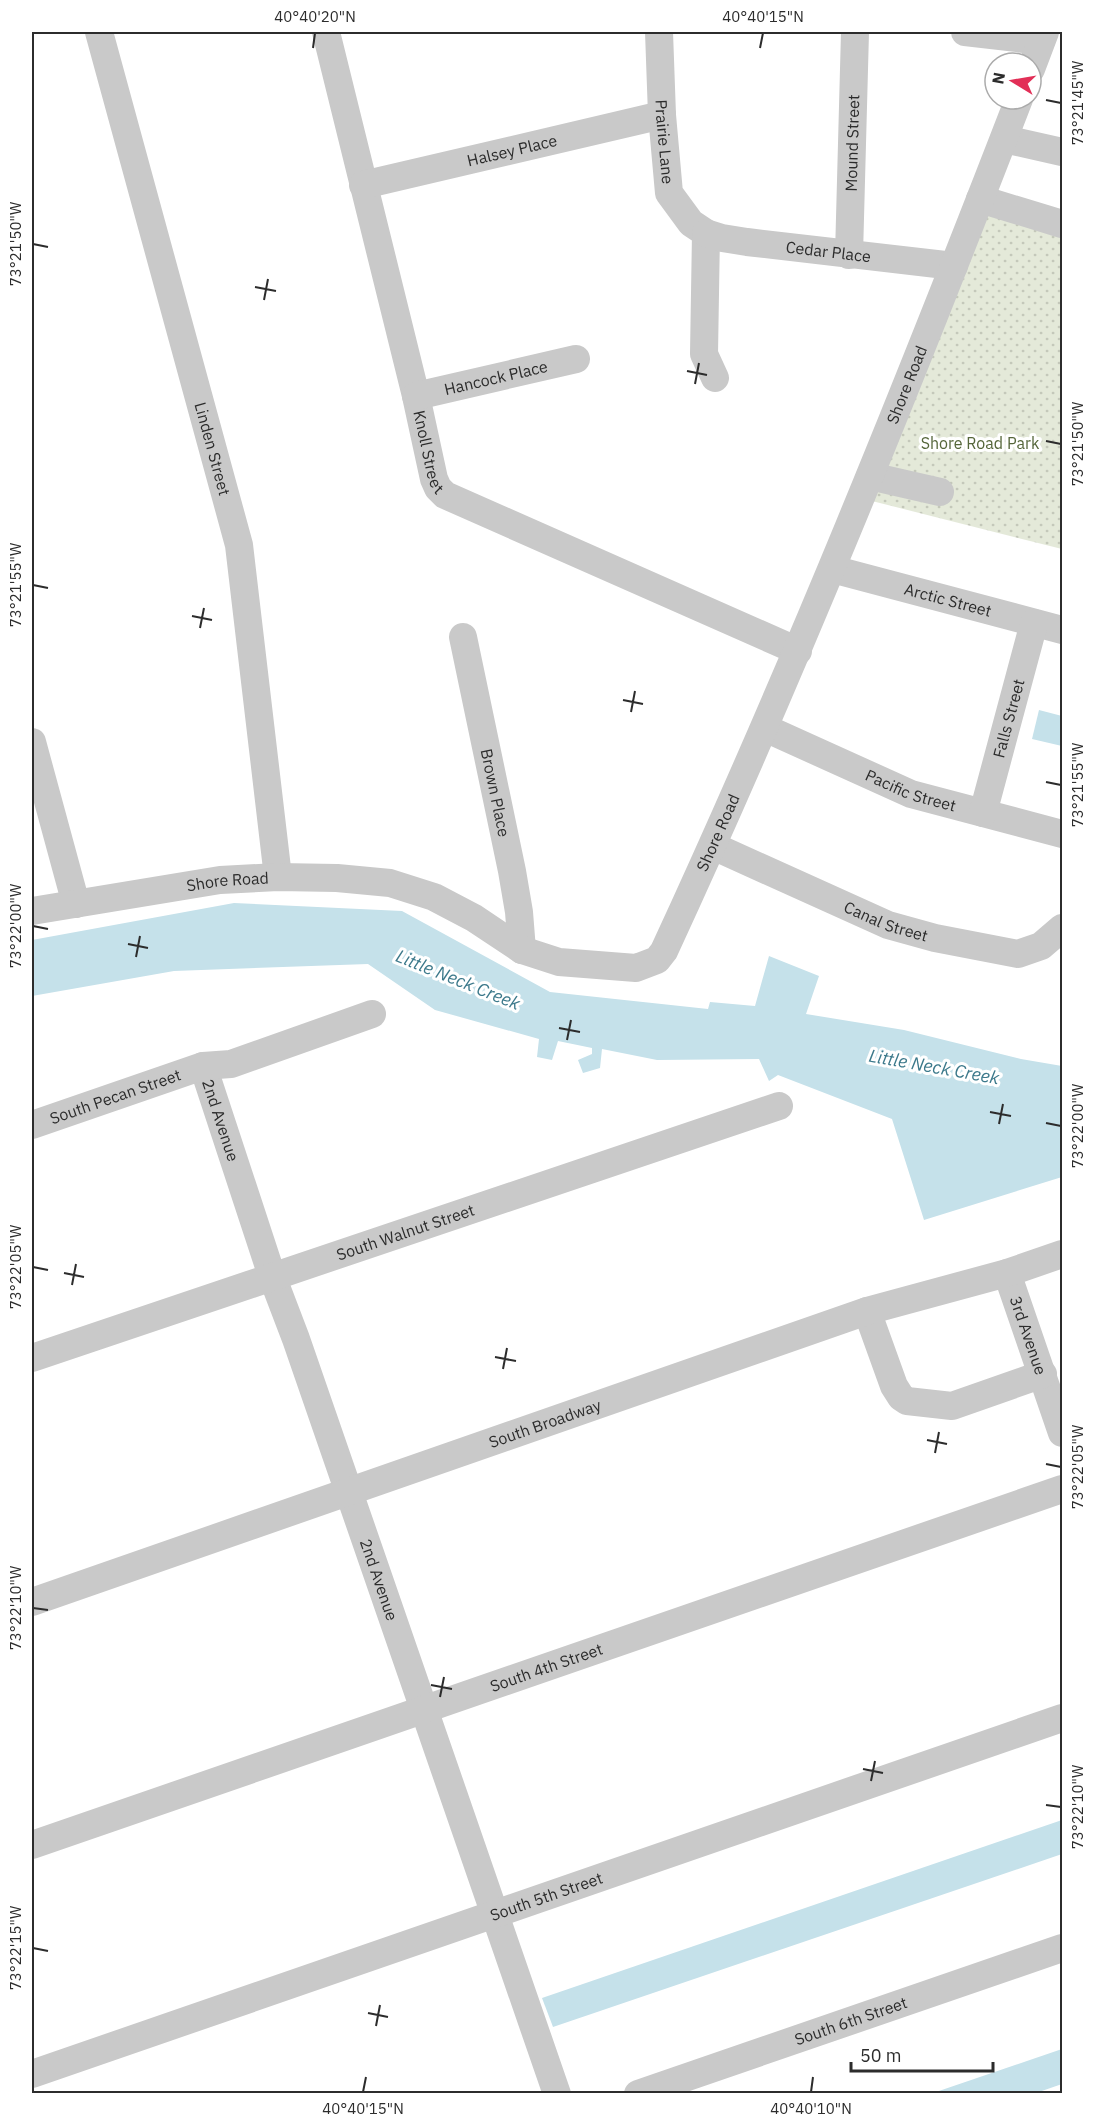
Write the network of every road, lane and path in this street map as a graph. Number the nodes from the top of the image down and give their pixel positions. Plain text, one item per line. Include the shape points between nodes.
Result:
1 (99, 32) edge
2 (326, 32) edge
3 (659, 32) edge
4 (855, 32) edge
5 (965, 32) edge
6 (1043, 36) edge
7 (1038, 51) edge
8 (1014, 111) edge
9 (662, 115) junction
10 (1004, 139) junction
11 (1062, 152) edge
12 (363, 185) junction
13 (980, 200) junction
14 (1062, 224) edge
15 (706, 233) junction
16 (849, 255) junction
17 (954, 266) junction
18 (576, 359) dead end
19 (715, 378) dead end
20 (416, 396) junction
21 (870, 476) junction
22 (940, 492) dead end
23 (832, 569) junction
24 (1034, 623) junction
25 (1062, 630) edge
26 (463, 637) dead end
27 (798, 651) junction
28 (765, 728) junction
29 (32, 742) edge
30 (982, 813) junction
31 (1062, 834) edge
32 (713, 846) junction
33 (278, 877) junction
34 (76, 904) junction
35 (32, 911) edge
36 (1062, 928) edge
37 (522, 950) junction
38 (372, 1014) dead end
39 (203, 1066) junction
40 (779, 1106) dead end
41 (32, 1125) edge
42 (1062, 1254) edge
43 (1007, 1273) junction
44 (272, 1276) junction
45 (867, 1311) junction
46 (32, 1358) edge
47 (1042, 1374) junction
48 (1062, 1433) edge
49 (1062, 1489) edge
50 (348, 1491) junction
51 (32, 1602) edge
52 (425, 1709) junction
53 (1062, 1718) edge
54 (32, 1845) edge
55 (494, 1914) junction
56 (1062, 1948) edge
57 (32, 2074) edge
58 (557, 2094) edge
59 (638, 2094) edge

1 - 33 street, Linden Street via 238,545
2 - 12 street, Knoll Street
3 - 9 street, Prairie Lane
4 - 16 street, Mound Street
5 - 6 street
6 - 7 street
8 - 10 street, Shore Road
9 - 12 street, Halsey Place
9 - 15 street, Prairie Lane via 669,193 691,223
10 - 11 street
10 - 13 street, Shore Road
12 - 20 street, Knoll Street
13 - 14 street
13 - 17 street, Shore Road
15 - 16 street, Cedar Place
15 - 19 street via 704,354
16 - 17 street, Cedar Place
17 - 21 street, Shore Road
18 - 20 street, Hancock Place
20 - 27 street, Knoll Street via 434,479 445,495
21 - 22 street
21 - 23 street, Shore Road
23 - 24 street, Arctic Street
23 - 27 street, Shore Road
24 - 25 street, Arctic Street
24 - 30 street, Falls Street
26 - 37 street, Brown Place via 519,912
27 - 28 street, Shore Road
28 - 30 street, Pacific Street via 911,794
28 - 32 street, Shore Road
29 - 34 street
30 - 31 street, Pacific Street
32 - 36 street, Canal Street via 888,926 935,938 1017,954 1041,946
32 - 37 street, Shore Road via 664,951 648,965 636,968 559,962
33 - 34 street, Shore Road via 220,880
33 - 37 street, Shore Road via 390,883 434,897
34 - 35 street, Shore Road
38 - 39 street, South Pecan Street via 231,1064
39 - 41 street, South Pecan Street
39 - 44 street, 2nd Avenue
40 - 44 street, South Walnut Street
42 - 43 street, South Broadway
43 - 45 street, South Broadway
43 - 47 street, 3rd Avenue
44 - 46 street, South Walnut Street
44 - 50 street, 2nd Avenue
45 - 47 street via 894,1386 907,1401 952,1406
45 - 50 street, South Broadway
47 - 48 street, 3rd Avenue
49 - 52 street, South 4th Street
50 - 51 street, South Broadway
50 - 52 street, 2nd Avenue
52 - 54 street, South 4th Street
52 - 55 street, 2nd Avenue
53 - 55 street, South 5th Street
55 - 57 street, South 5th Street
55 - 58 street, 2nd Avenue
56 - 59 street, South 6th Street

